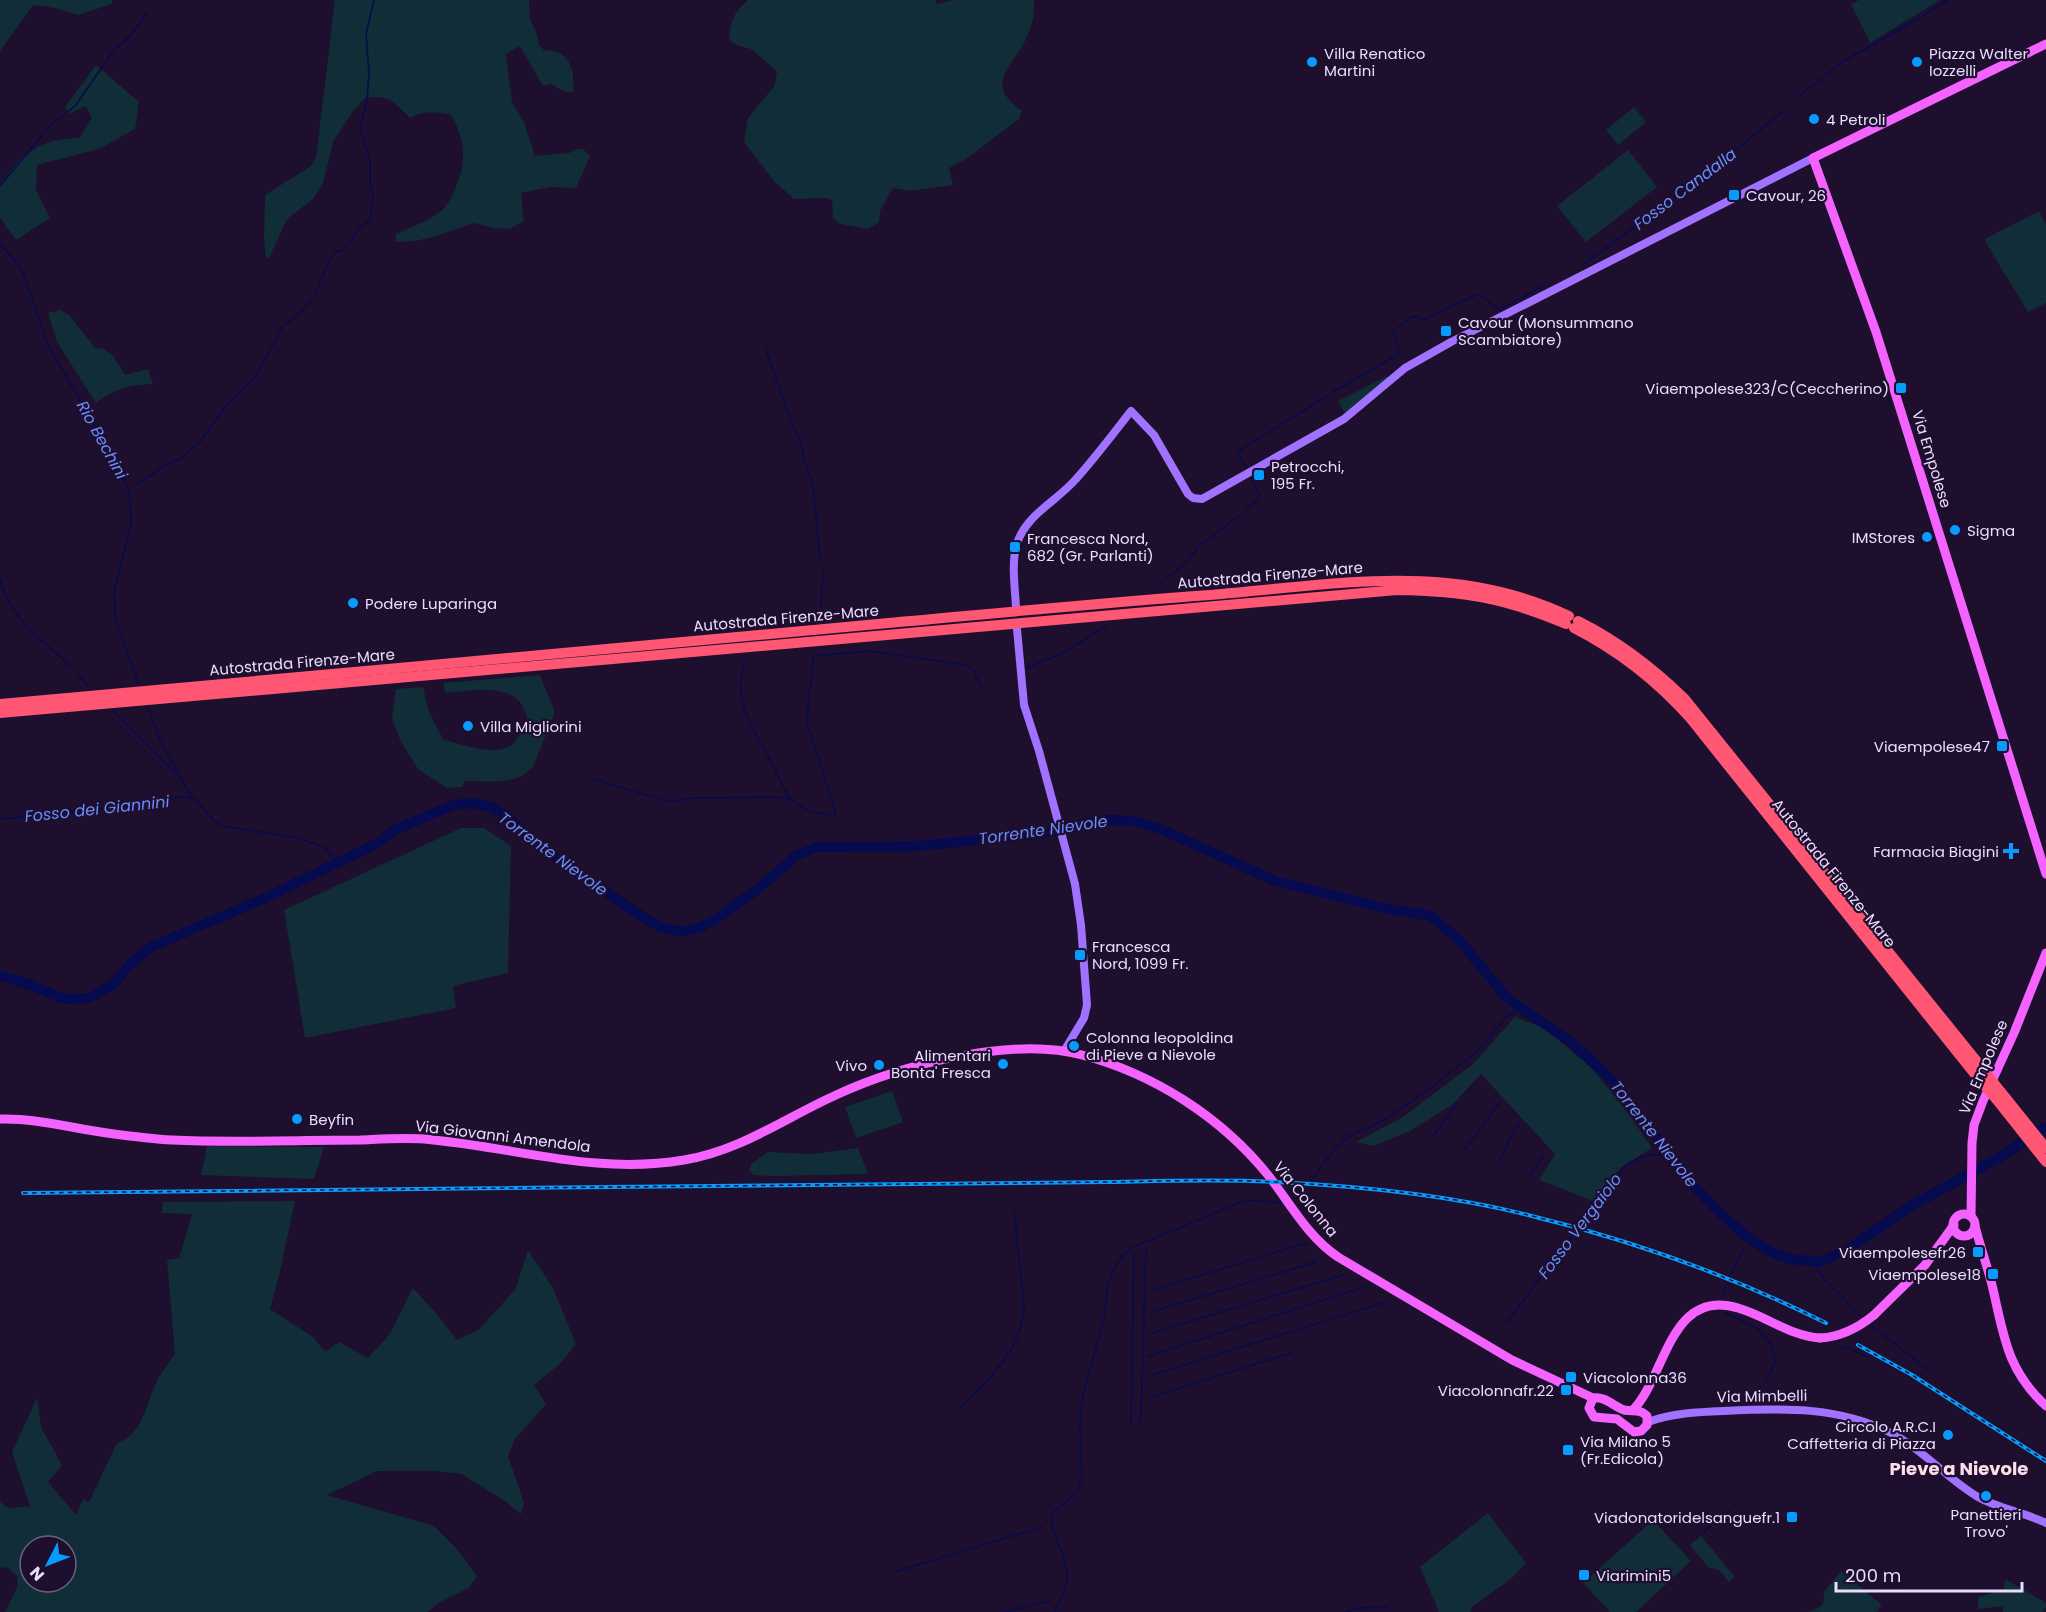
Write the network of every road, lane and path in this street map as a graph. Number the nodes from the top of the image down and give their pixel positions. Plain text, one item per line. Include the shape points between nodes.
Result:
1 (2046, 41) edge
2 (1813, 158) junction
3 (1016, 608) dead end
4 (1572, 622) junction
5 (1017, 629) dead end
6 (0, 704) edge
7 (0, 713) edge
8 (2046, 874) edge
9 (2046, 953) edge
10 (1064, 1051) junction
11 (0, 1119) edge
12 (2021, 1124) junction
13 (2046, 1148) edge
14 (2046, 1162) edge
15 (1970, 1197) junction
16 (1961, 1215) junction
17 (1971, 1216) junction
18 (1954, 1225) junction
19 (1969, 1232) junction
20 (1942, 1242) junction
21 (1649, 1391) junction
22 (1591, 1402) junction
23 (2046, 1406) edge
24 (1633, 1410) junction
25 (1646, 1417) junction
26 (2046, 1522) edge

1 - 2 main road
2 - 3 main road via 1451,342 1409,366 1344,419 1208,496 1198,499 1188,494 1151,431 1131,411 1076,479 1036,514 1022,534 1015,558
2 - 8 main road, Via Empolese via 1876,332
4 - 6 highway, Autostrada Firenze-Mare via 1537,602 1491,588 1397,579
4 - 7 highway, Autostrada Firenze-Mare via 1489,597 1397,590
4 - 12 highway, Autostrada Firenze-Mare, bridge via 1634,665 1690,718
5 - 10 main road via 1024,705 1075,884 1087,986 1084,1018
9 - 15 main road, Via Empolese via 1978,1113 1972,1143
10 - 11 main road, Via Giovanni Amendola via 979,1054 896,1073 835,1095 741,1144 704,1156 638,1165 564,1161 429,1139 169,1140 33,1120
10 - 22 main road, Via Colonna via 1124,1069 1191,1105 1242,1147 1269,1176 1309,1232 1329,1251 1512,1360 1560,1382
12 - 13 highway, Autostrada Firenze-Mare
12 - 14 highway, Autostrada Firenze-Mare
15 - 16 main road, Via Empolese
15 - 17 main road, Via Empolese
16 - 17 main road
16 - 18 main road, Via Empolese
17 - 19 main road, Via Empolese
18 - 19 main road, Via Empolese via 1956,1231
18 - 20 main road
19 - 20 main road
19 - 23 main road, Via Empolese via 1979,1242 2006,1344 2019,1376
20 - 21 main road, bridge via 1885,1305 1843,1334 1820,1338 1801,1335 1722,1305 1690,1315 1670,1341
21 - 24 main road
21 - 25 main road
22 - 24 main road via 1602,1398 1622,1409
22 - 25 main road via 1594,1417 1617,1419 1634,1432 1641,1431
24 - 25 main road
25 - 26 main road, Via Mimbelli via 1664,1412 1779,1408 1845,1416 1895,1435 1978,1497

